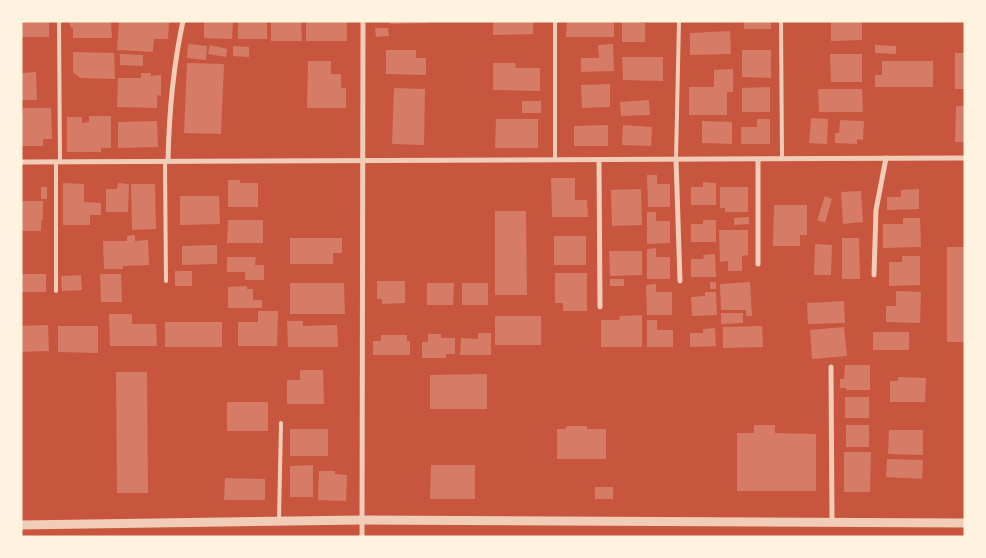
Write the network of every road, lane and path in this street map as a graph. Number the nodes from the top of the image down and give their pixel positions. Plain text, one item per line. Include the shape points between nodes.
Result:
1 (59, 21) edge
2 (183, 21) edge
3 (363, 21) edge
4 (555, 21) edge
5 (679, 21) edge
6 (781, 21) edge
7 (886, 158) junction
8 (965, 158) edge
9 (676, 159) junction
10 (758, 159) junction
11 (782, 159) junction
12 (554, 160) junction
13 (599, 160) junction
14 (166, 161) junction
15 (362, 161) junction
16 (21, 162) edge
17 (58, 162) junction
18 (758, 264) dead end
19 (874, 275) dead end
20 (680, 281) dead end
21 (166, 282) dead end
22 (56, 291) dead end
23 (600, 307) dead end
24 (831, 367) dead end
25 (281, 423) dead end
26 (362, 520) junction
27 (279, 521) junction
28 (832, 522) junction
29 (965, 523) edge
30 (21, 525) edge
31 (362, 537) edge

1 - 17 lane
2 - 14 street via 174,70
3 - 15 street
4 - 12 lane
5 - 9 lane
6 - 11 lane
7 - 8 street
7 - 11 street
7 - 19 street via 876,210
9 - 10 street
9 - 13 street
9 - 20 street
10 - 11 street
10 - 18 street
12 - 13 street
12 - 15 street
13 - 23 street
14 - 15 street
14 - 17 street
14 - 21 lane
15 - 26 street
16 - 17 street
17 - 22 lane
24 - 28 street
25 - 27 lane
26 - 27 street
26 - 28 street
26 - 31 street
27 - 30 street
28 - 29 street

